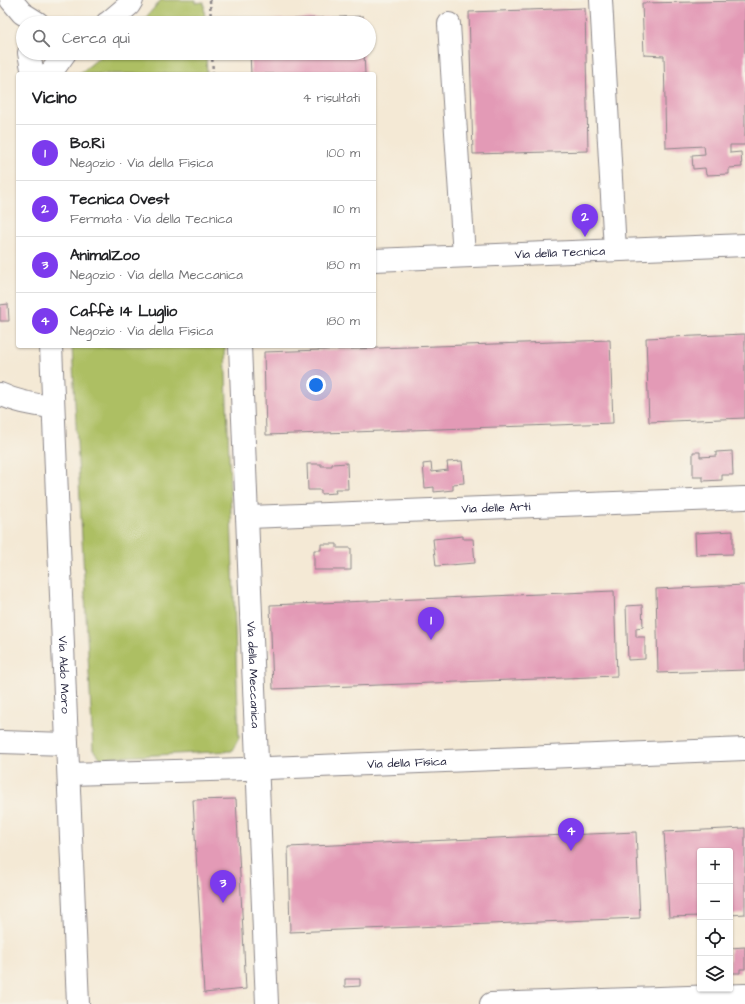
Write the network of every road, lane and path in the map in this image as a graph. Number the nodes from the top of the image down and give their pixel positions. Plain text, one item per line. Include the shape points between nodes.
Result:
1 (132, 0) edge
2 (210, 0) edge
3 (601, 0) edge
4 (116, 16) edge
5 (211, 16) edge
6 (449, 24) dead end
7 (30, 60) edge
8 (60, 60) edge
9 (212, 60) edge
10 (33, 72) edge
11 (51, 72) edge
12 (213, 72) edge
13 (745, 245) edge
14 (615, 250) junction
15 (464, 256) junction
16 (376, 260) edge
17 (51, 348) edge
18 (240, 348) edge
19 (0, 394) edge
20 (53, 407) junction
21 (745, 498) edge
22 (247, 517) junction
23 (0, 742) edge
24 (67, 744) junction
25 (745, 749) edge
26 (257, 768) junction
27 (69, 774) junction
28 (745, 995) edge
29 (78, 1004) edge
30 (267, 1004) edge
31 (491, 1004) edge

1 - 4 street
2 - 5 path
3 - 14 street
6 - 15 street
7 - 10 street
8 - 11 street
9 - 12 path
13 - 14 street, Via della Tecnica
14 - 15 street, Via della Tecnica
15 - 16 street, Via della Tecnica
17 - 20 street, Via Aldo Moro
18 - 22 street, Via della Meccanica
19 - 20 street via 33,405
20 - 24 street, Via Aldo Moro
21 - 22 street, Via delle Arti
22 - 26 street, Via della Meccanica
23 - 24 street
24 - 27 street, Via Aldo Moro
25 - 26 street, Via della Fisica
26 - 27 street, Via della Fisica
26 - 30 street, Via della Meccanica
27 - 29 street, Via Aldo Moro
28 - 31 street

